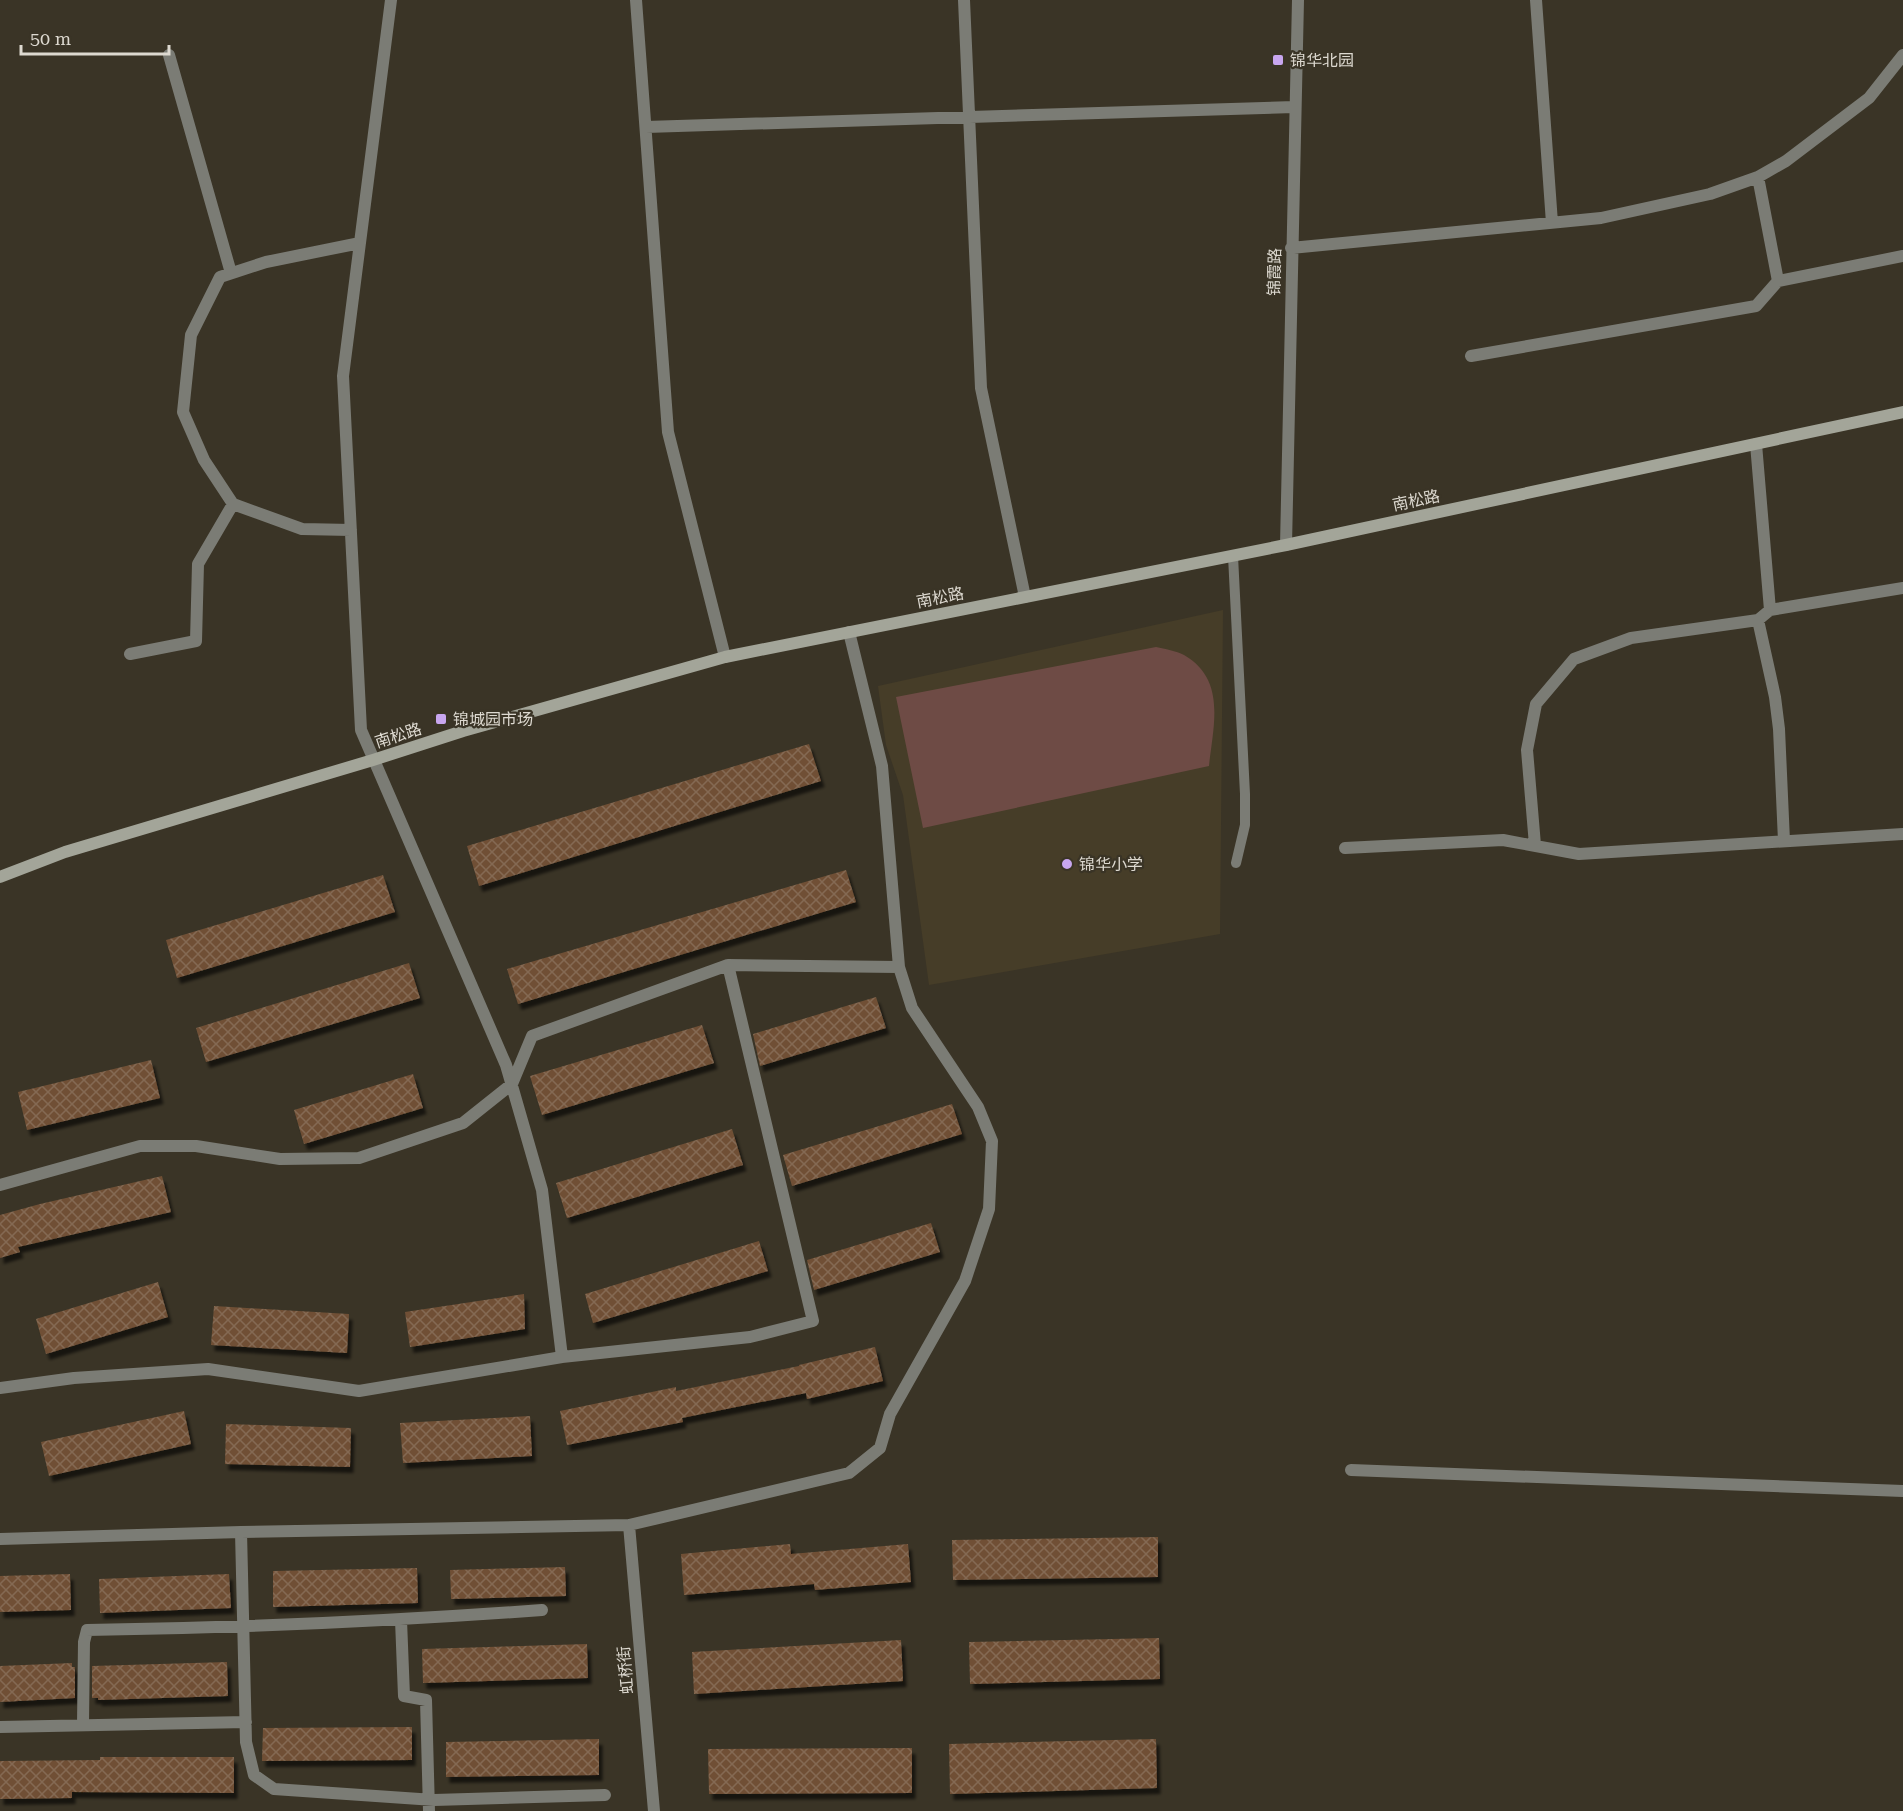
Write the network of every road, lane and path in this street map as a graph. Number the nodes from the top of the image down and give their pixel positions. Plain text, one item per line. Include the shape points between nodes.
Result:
1 (391, 0) edge
2 (636, 0) edge
3 (964, 0) edge
4 (1298, 0) edge
5 (1536, 0) edge
6 (170, 55) dead end
7 (1903, 55) edge
8 (1294, 107) junction
9 (968, 117) junction
10 (646, 127) junction
11 (1758, 177) junction
12 (1552, 223) junction
13 (360, 243) junction
14 (1291, 248) junction
15 (1903, 256) edge
16 (231, 273) junction
17 (1778, 281) junction
18 (1471, 356) dead end
19 (1903, 412) edge
20 (1755, 444) junction
21 (233, 504) junction
22 (351, 531) junction
23 (1286, 545) junction
24 (1233, 556) junction
25 (1903, 588) edge
26 (1025, 597) junction
27 (1770, 610) junction
28 (1758, 620) junction
29 (849, 632) junction
30 (130, 654) dead end
31 (725, 657) junction
32 (373, 760) junction
33 (1903, 834) edge
34 (1784, 841) junction
35 (1535, 845) junction
36 (1345, 848) dead end
37 (1236, 863) dead end
38 (0, 877) edge
39 (728, 965) junction
40 (899, 967) junction
41 (512, 1084) junction
42 (0, 1185) edge
43 (562, 1357) junction
44 (0, 1388) edge
45 (1351, 1470) dead end
46 (1903, 1491) edge
47 (629, 1526) junction
48 (241, 1532) junction
49 (0, 1539) edge
50 (542, 1610) dead end
51 (401, 1620) junction
52 (244, 1628) junction
53 (246, 1722) junction
54 (83, 1724) junction
55 (0, 1726) edge
56 (605, 1795) dead end
57 (429, 1805) edge
58 (654, 1811) edge

1 - 13 street
2 - 10 street
3 - 9 street
4 - 8 street, 锦霞路
5 - 12 street
6 - 16 street
7 - 11 street via 1869,98
8 - 9 street
8 - 14 street, 锦霞路
9 - 10 street
9 - 26 street via 981,388
10 - 31 street via 668,432
11 - 12 street via 1710,194 1601,218
11 - 17 street
12 - 14 street
13 - 16 street
13 - 22 street via 343,376
14 - 23 street, 锦霞路
15 - 17 street
16 - 21 street via 220,277 191,334 183,412 204,460
17 - 18 street via 1756,306
19 - 20 street, 南松路
20 - 23 street, 南松路
20 - 27 street
21 - 22 street via 302,529
21 - 30 street via 198,564 196,641
22 - 32 street via 361,730
23 - 24 street, 南松路
24 - 26 street, 南松路
24 - 37 lane via 1245,794 1245,825
25 - 27 street
26 - 29 street, 南松路
27 - 28 street
28 - 34 street via 1779,729
28 - 35 street via 1631,638 1574,659 1536,704 1527,750
29 - 31 street, 南松路
29 - 40 street via 882,766
31 - 32 street, 南松路
32 - 38 street, 南松路 via 65,852
32 - 41 street
33 - 34 street
34 - 35 street via 1579,854
35 - 36 street via 1503,840
39 - 40 street
39 - 41 street via 532,1036
39 - 43 street via 813,1321 750,1337
40 - 47 street via 912,1008 978,1107 993,1141 989,1209 965,1281 890,1414 880,1448 849,1473
41 - 42 street via 463,1123 359,1158 280,1159 196,1146 140,1146
41 - 43 street via 542,1190
43 - 44 street via 359,1391 208,1369 74,1378
45 - 46 street
47 - 48 street
47 - 58 street, 虹桥街
48 - 49 street
48 - 52 street
50 - 51 street
51 - 52 street
51 - 57 street via 404,1696 426,1700
52 - 53 street
52 - 54 street via 87,1630
53 - 54 street
53 - 57 street via 246,1742 254,1774 274,1789
54 - 55 street
56 - 57 street

